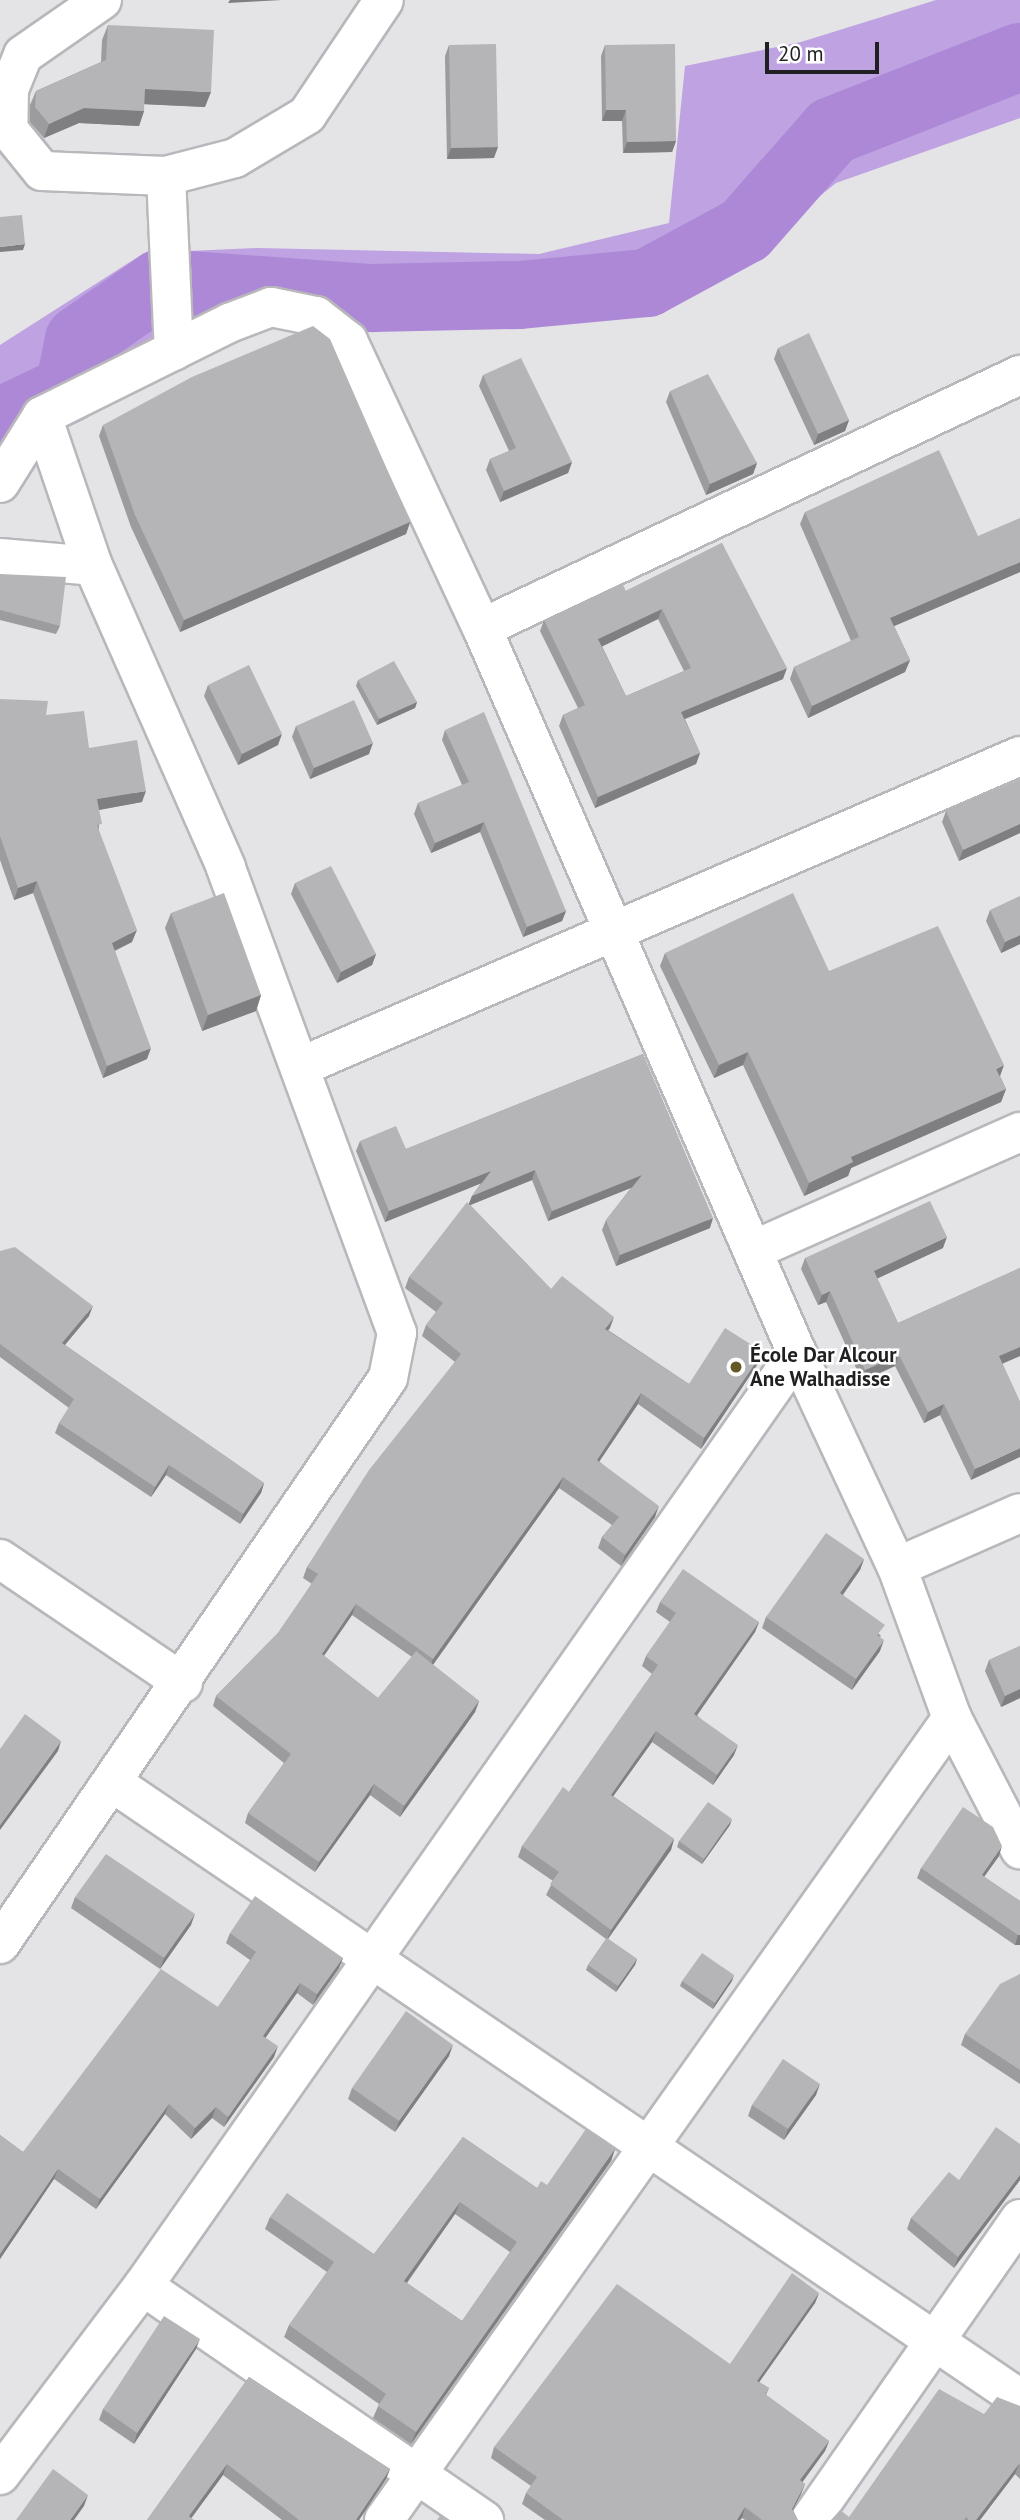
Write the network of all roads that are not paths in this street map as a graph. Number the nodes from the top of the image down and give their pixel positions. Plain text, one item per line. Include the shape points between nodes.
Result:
1 (102, 0) edge
2 (384, 0) edge
3 (166, 176) junction
4 (174, 351) junction
5 (1020, 375) edge
6 (42, 416) junction
7 (0, 483) edge
8 (0, 558) edge
9 (93, 566) junction
10 (482, 628) junction
11 (1020, 756) edge
12 (614, 935) junction
13 (302, 1066) junction
14 (1020, 1132) edge
15 (756, 1249) junction
16 (797, 1353) junction
17 (1020, 1513) edge
18 (0, 1559) edge
19 (897, 1567) junction
20 (183, 1683) junction
21 (952, 1718) junction
22 (113, 1783) junction
23 (1020, 1849) edge
24 (0, 1944) edge
25 (372, 1963) junction
26 (650, 2149) junction
27 (1020, 2219) edge
28 (143, 2286) junction
29 (936, 2337) junction
30 (1020, 2399) edge
31 (418, 2472) junction
32 (0, 2475) edge
33 (384, 2520) edge
34 (484, 2520) edge
35 (810, 2520) edge

1 - 3 street via 23,55 9,90 8,129 41,171
2 - 3 street via 307,116 235,158
3 - 4 street
4 - 6 street
4 - 10 street via 271,307 316,316 348,341
5 - 10 street
6 - 7 street
6 - 9 street
8 - 9 street
9 - 13 street via 226,867
10 - 12 street
11 - 12 street
12 - 13 street
12 - 15 street
13 - 20 street via 397,1334 396,1359
14 - 15 street
15 - 16 street
16 - 19 street
16 - 25 street
17 - 19 street
18 - 20 street
19 - 21 street
20 - 22 street
21 - 23 street
21 - 26 street
22 - 24 street
22 - 25 street
25 - 26 street
25 - 28 street
26 - 29 street
26 - 31 street
27 - 29 street
28 - 31 street
28 - 32 street
29 - 30 street
29 - 35 street
31 - 33 street
31 - 34 street

